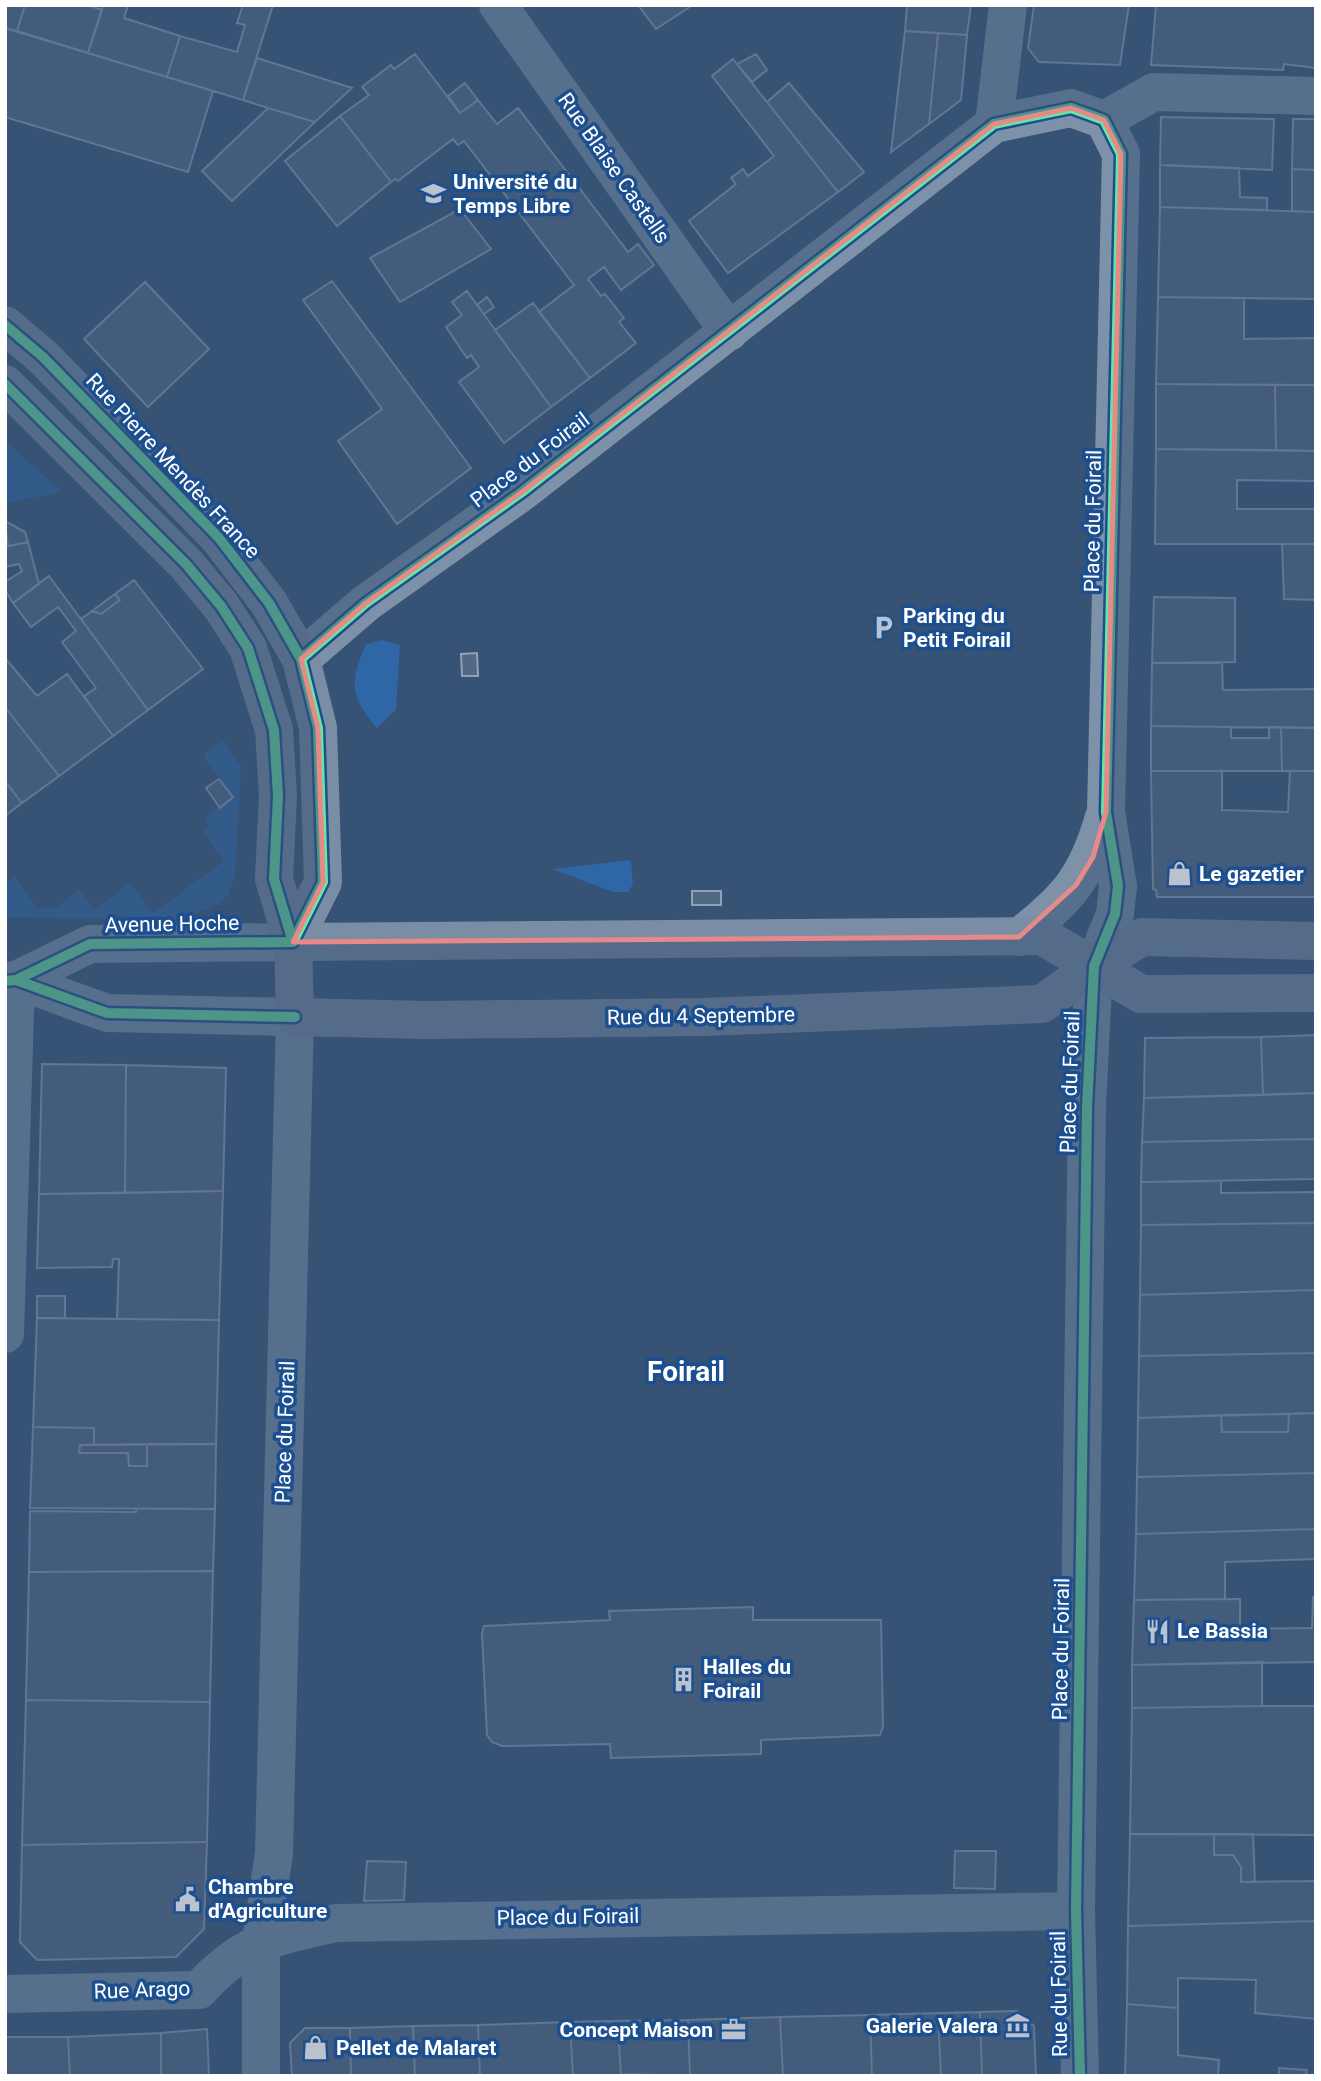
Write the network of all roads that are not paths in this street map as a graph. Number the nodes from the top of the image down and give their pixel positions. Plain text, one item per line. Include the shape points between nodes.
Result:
1 (498, 5) edge
2 (1008, 5) edge
3 (1316, 96) edge
4 (1104, 121) junction
5 (994, 124) junction
6 (5, 325) edge
7 (729, 332) junction
8 (5, 384) edge
9 (301, 659) junction
10 (1106, 812) junction
11 (1020, 937) junction
12 (1316, 941) edge
13 (293, 942) junction
14 (1094, 966) junction
15 (11, 981) edge
16 (1316, 993) edge
17 (295, 1017) junction
18 (5, 1334) edge
19 (1076, 1911) junction
20 (261, 1941) junction
21 (5, 1994) edge
22 (261, 2076) edge
23 (1080, 2076) edge

1 - 7 street, Rue Blaise Castells
2 - 5 street
3 - 4 street via 1154,92
4 - 5 street, Place du Foirail via 1071,108
4 - 10 street, Place du Foirail via 1121,154
5 - 7 street, Place du Foirail
6 - 9 main road, Rue Pierre Mendès France via 43,357 219,538 269,603
7 - 9 street, Place du Foirail via 522,492 366,603
8 - 13 main road via 186,564 248,648 274,730 278,807 274,879
9 - 13 main road, Rue Pierre Mendès France via 317,728 323,882
10 - 11 street, Place du Foirail via 1093,857 1076,885
10 - 14 street, Place du Foirail via 1118,886 1115,914
11 - 13 main road
11 - 14 main road via 1042,936
12 - 14 main road, Rue du 4 Septembre via 1142,937
13 - 15 street, Avenue Hoche via 90,944
13 - 17 main road
14 - 16 main road via 1141,994
14 - 17 main road, Rue du 4 Septembre via 1042,1004 704,1017
14 - 19 street, Place du Foirail via 1087,1107
15 - 17 street via 107,1013
15 - 18 street
17 - 20 street, Place du Foirail via 274,1840
19 - 20 street, Place du Foirail via 336,1923
19 - 23 street, Rue du Foirail
20 - 21 street, Rue Arago via 218,1969 199,1990
20 - 22 street

